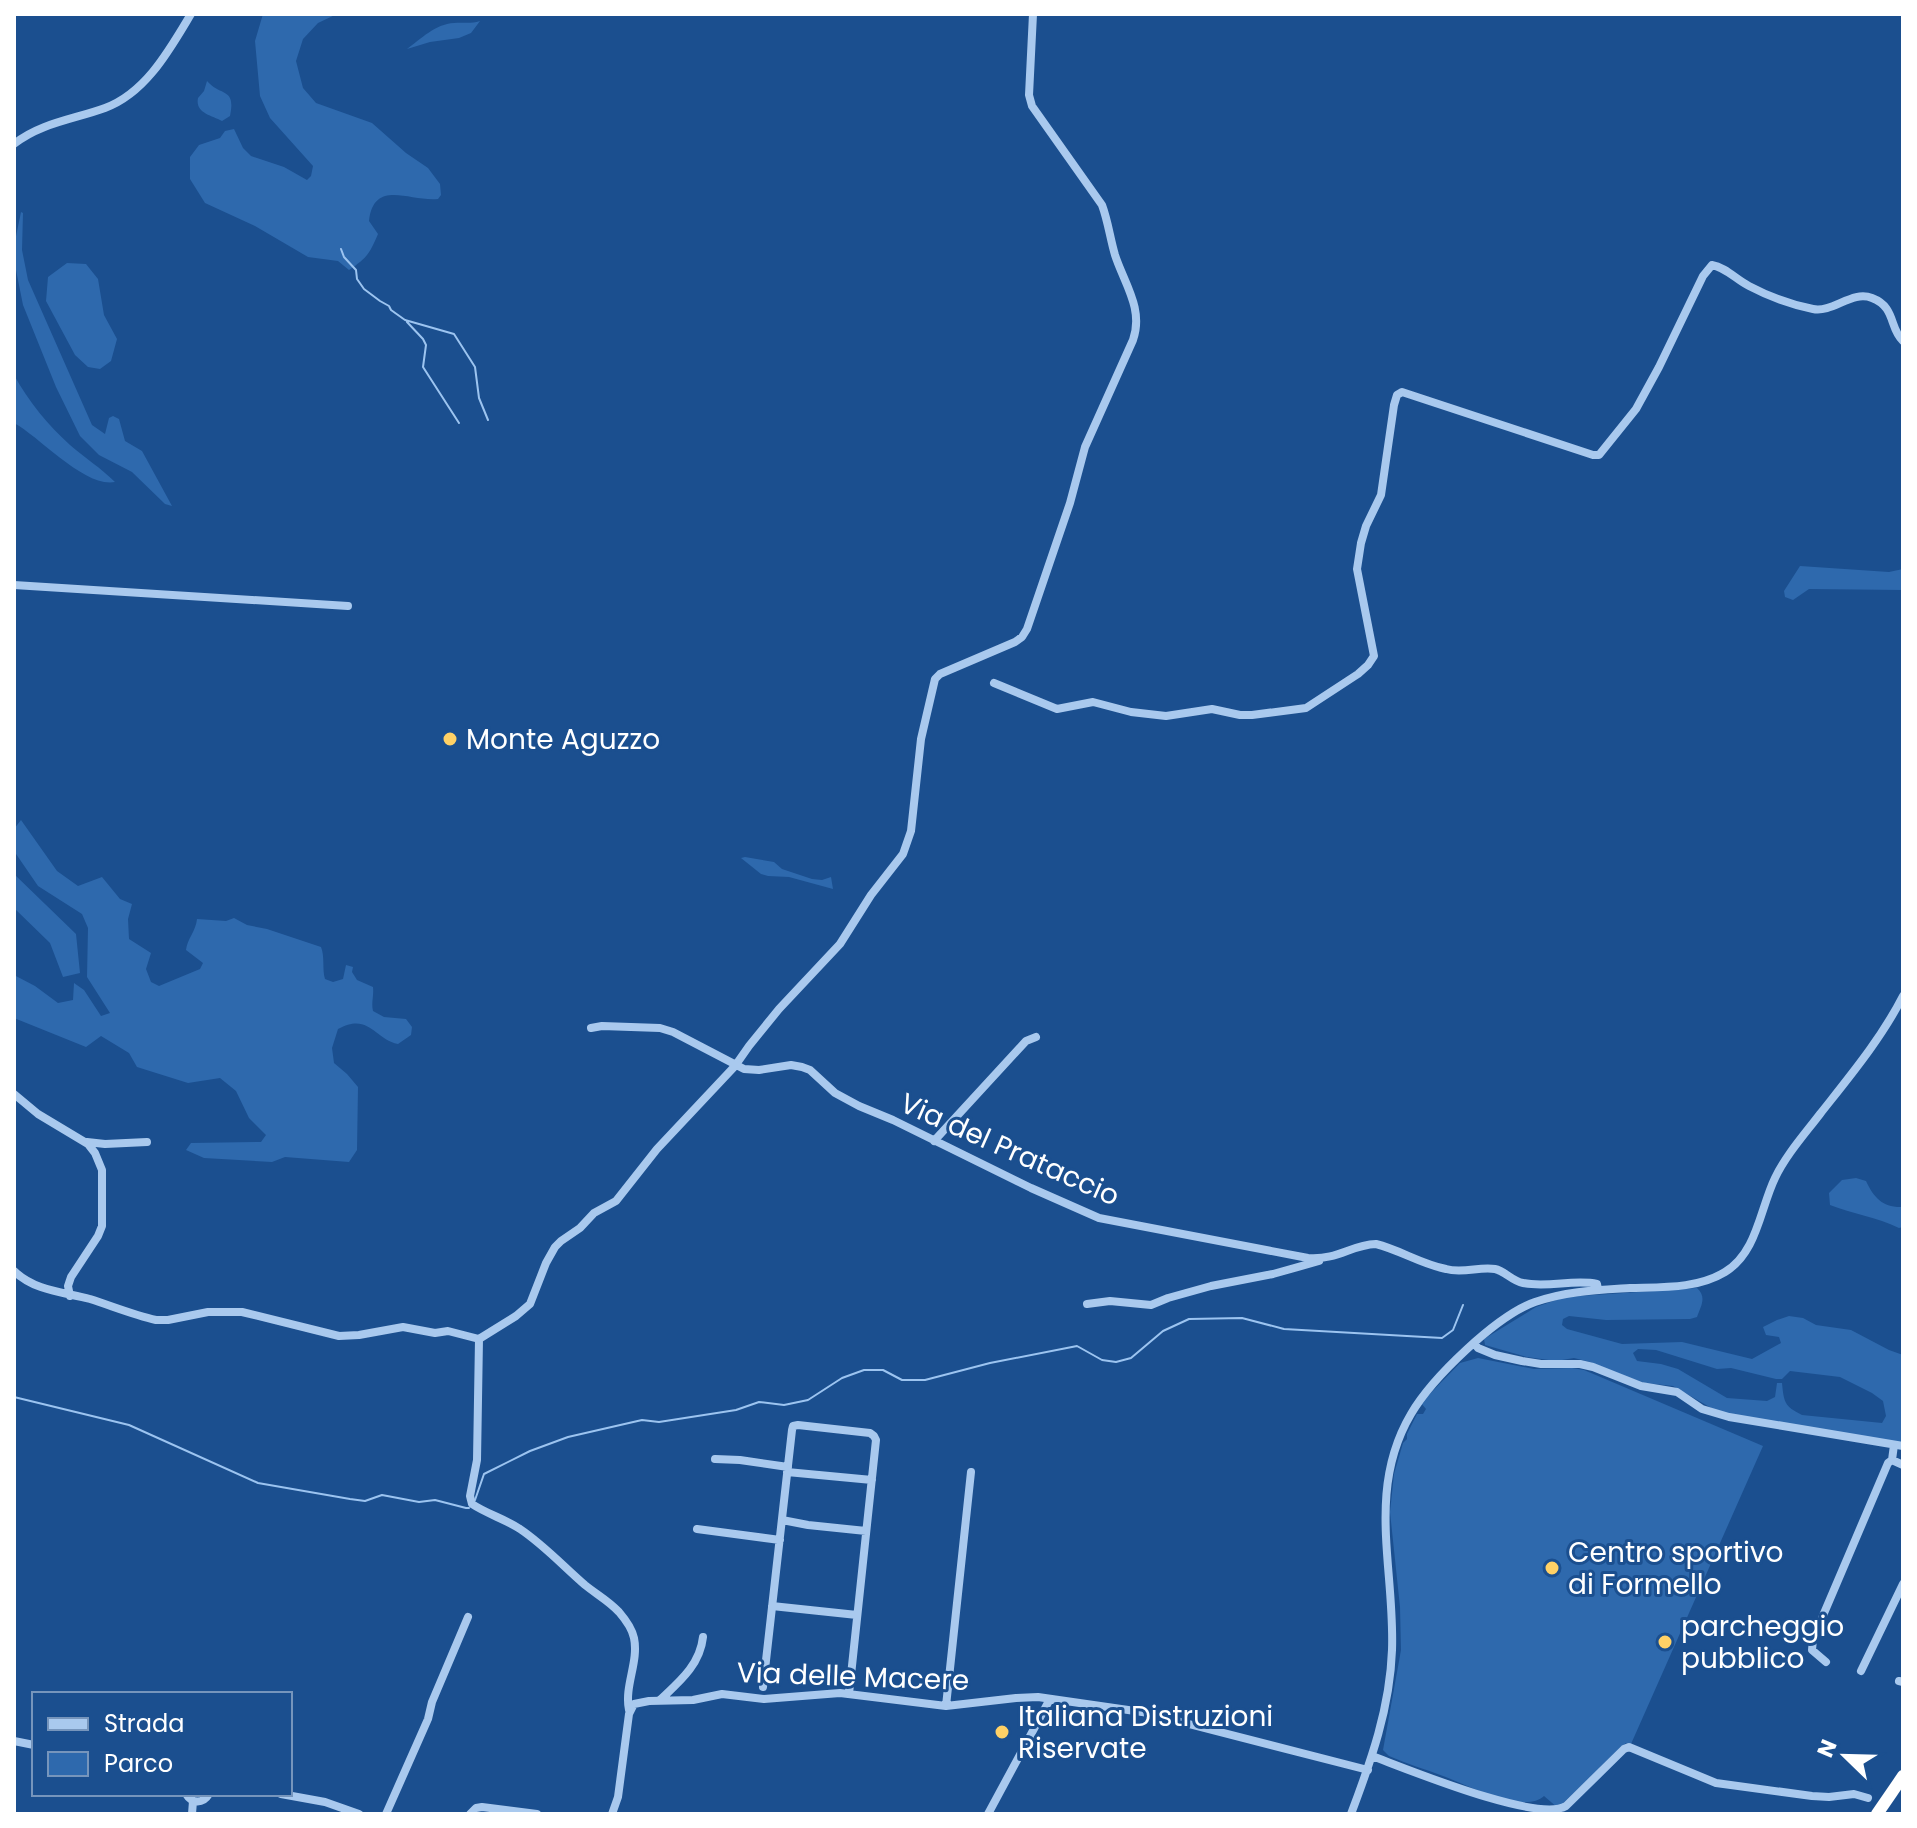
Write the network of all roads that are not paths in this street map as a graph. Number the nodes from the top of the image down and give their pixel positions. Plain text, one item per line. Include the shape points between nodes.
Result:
1 (191, 14) edge
2 (1033, 14) edge
3 (14, 144) edge
4 (1903, 341) edge
5 (14, 585) edge
6 (348, 606) dead end
7 (994, 683) dead end
8 (1903, 996) edge
9 (591, 1028) dead end
10 (1036, 1037) dead end
11 (735, 1066) junction
12 (14, 1094) edge
13 (934, 1141) junction
14 (86, 1142) junction
15 (147, 1142) dead end
16 (1324, 1259) junction
17 (14, 1271) edge
18 (1598, 1290) junction
19 (70, 1296) junction
20 (1087, 1304) dead end
21 (479, 1339) junction
22 (1474, 1343) junction
23 (1898, 1446) edge
24 (715, 1459) dead end
25 (1892, 1460) junction
26 (1903, 1465) edge
27 (788, 1470) junction
28 (971, 1472) dead end
29 (872, 1480) junction
30 (782, 1520) junction
31 (697, 1529) dead end
32 (866, 1531) junction
33 (780, 1540) junction
34 (1903, 1584) edge
35 (772, 1606) junction
36 (857, 1615) junction
37 (468, 1617) dead end
38 (703, 1637) dead end
39 (1826, 1662) dead end
40 (1861, 1671) dead end
41 (763, 1687) dead end
42 (849, 1694) junction
43 (1050, 1699) junction
44 (660, 1700) junction
45 (946, 1706) junction
46 (630, 1711) junction
47 (1372, 1756) junction
48 (1368, 1770) junction
49 (1903, 1776) edge
50 (1903, 1789) edge
51 (207, 1796) edge
52 (292, 1796) edge
53 (189, 1798) edge
54 (1868, 1798) dead end
55 (1516, 1805) junction
56 (192, 1814) edge
57 (359, 1814) edge
58 (386, 1814) edge
59 (470, 1814) edge
60 (537, 1814) edge
61 (612, 1814) edge
62 (988, 1814) edge
63 (1351, 1814) edge
64 (1525, 1814) edge
65 (1877, 1814) edge
66 (1887, 1814) edge

1 - 3 street via 156,67 126,97 32,132
2 - 11 street via 1032,106 1102,205 1136,312 1135,334 1085,447 1025,633 1013,644 935,679 904,853 844,939
4 - 7 street via 1887,308 1873,299 1861,296 1811,309 1757,290 1712,265 1636,409 1599,455 1402,392 1397,395 1380,498 1366,526 1357,569 1374,656 1358,674 1310,706 1252,715 1212,709 1171,717 1087,702 1057,709
5 - 6 street
8 - 18 street via 1882,1034 1778,1172 1755,1233 1733,1266 1688,1285
9 - 11 street via 663,1028
10 - 13 street via 1026,1041
11 - 13 street, Via del Prataccio via 810,1070 840,1096
11 - 21 street via 616,1201 555,1247 530,1304
12 - 14 street
13 - 16 street, Via del Prataccio via 1099,1218
14 - 15 street
14 - 19 street via 102,1170 103,1223 71,1277
16 - 18 street, Via del Prataccio via 1376,1244 1448,1270 1497,1270 1524,1283 1591,1282
16 - 20 street via 1151,1305
17 - 19 street via 33,1285
18 - 22 street via 1531,1303
19 - 21 street via 156,1320 242,1312 339,1336 403,1327
21 - 46 street via 477,1460 470,1500 530,1536 626,1621 635,1642 627,1694
22 - 23 street via 1486,1352 1522,1361 1593,1367 1641,1386 1673,1391 1702,1409 1729,1417
22 - 47 street via 1415,1407 1390,1468 1384,1518 1392,1653
23 - 25 street
24 - 27 street
25 - 26 street
25 - 39 street via 1813,1639 1812,1650
27 - 29 street
27 - 29 street via 794,1426 870,1433 876,1442
27 - 30 street
28 - 45 street
29 - 32 street
30 - 32 street
30 - 33 street
31 - 33 street
32 - 36 street
33 - 35 street
34 - 40 street
35 - 36 street
35 - 41 street
36 - 42 street
37 - 58 street
38 - 44 street via 694,1665
42 - 44 street, Via delle Macere via 760,1699 722,1694
42 - 45 street, Via delle Macere
43 - 45 street, Via delle Macere
43 - 48 street, Via delle Macere via 1142,1712
43 - 62 street
44 - 46 street, Via delle Macere via 638,1702
46 - 61 street
47 - 48 street
47 - 55 street
48 - 63 street
49 - 65 highway
50 - 66 highway
51 - 53 street
52 - 57 street
53 - 56 street
54 - 55 street via 1716,1783 1629,1747 1565,1807
55 - 64 street
59 - 60 street via 487,1807

